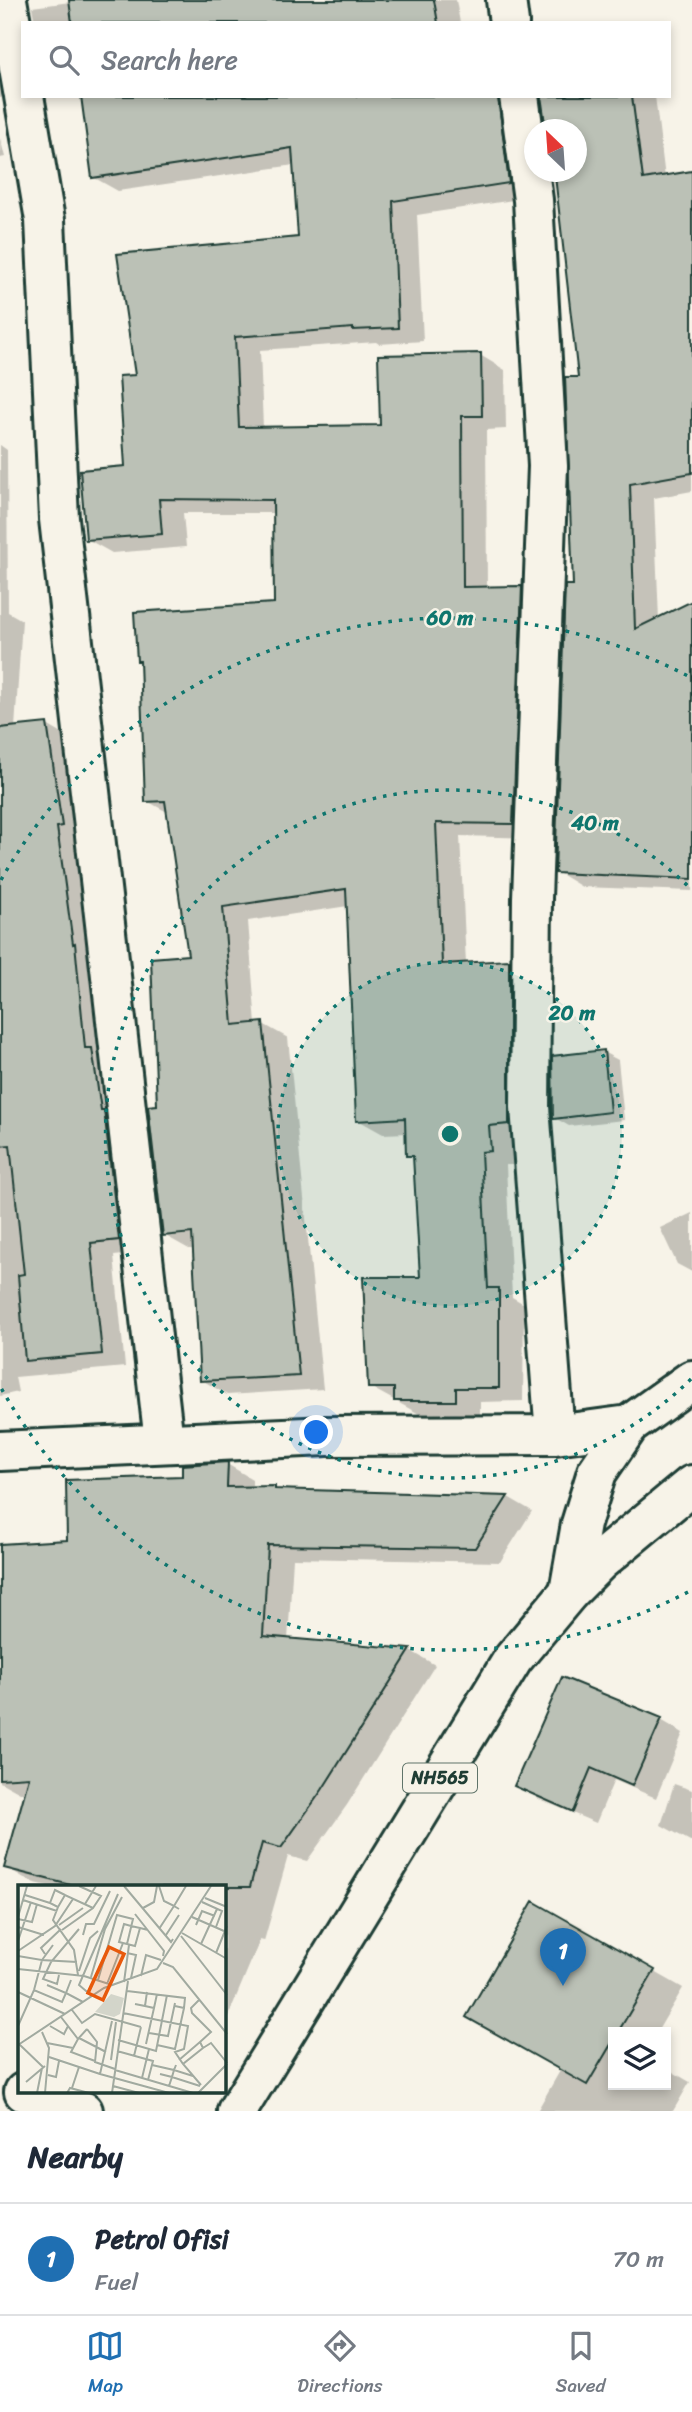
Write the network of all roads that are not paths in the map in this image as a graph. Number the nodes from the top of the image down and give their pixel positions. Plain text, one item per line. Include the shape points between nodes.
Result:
1 (8, 0) edge
2 (506, 0) edge
3 (509, 21) edge
4 (21, 78) edge
5 (24, 98) edge
6 (519, 98) edge
7 (692, 1380) edge
8 (629, 1425) junction
9 (555, 1435) junction
10 (164, 1441) junction
11 (0, 1451) edge
12 (692, 1485) edge
13 (569, 1592) junction
14 (0, 2084) edge
15 (18, 2090) edge
16 (30, 2094) edge
17 (83, 2111) edge
18 (237, 2111) edge

1 - 4 main road
2 - 3 main road
5 - 10 main road via 44,220 59,519
6 - 9 main road via 533,200 548,466 530,1107
7 - 8 main road
8 - 9 main road
8 - 13 main road via 597,1472 581,1524
9 - 10 main road
10 - 11 main road
12 - 13 main road, NH565 via 600,1560
13 - 18 main road, NH565 via 513,1659
14 - 15 main road
16 - 17 main road

